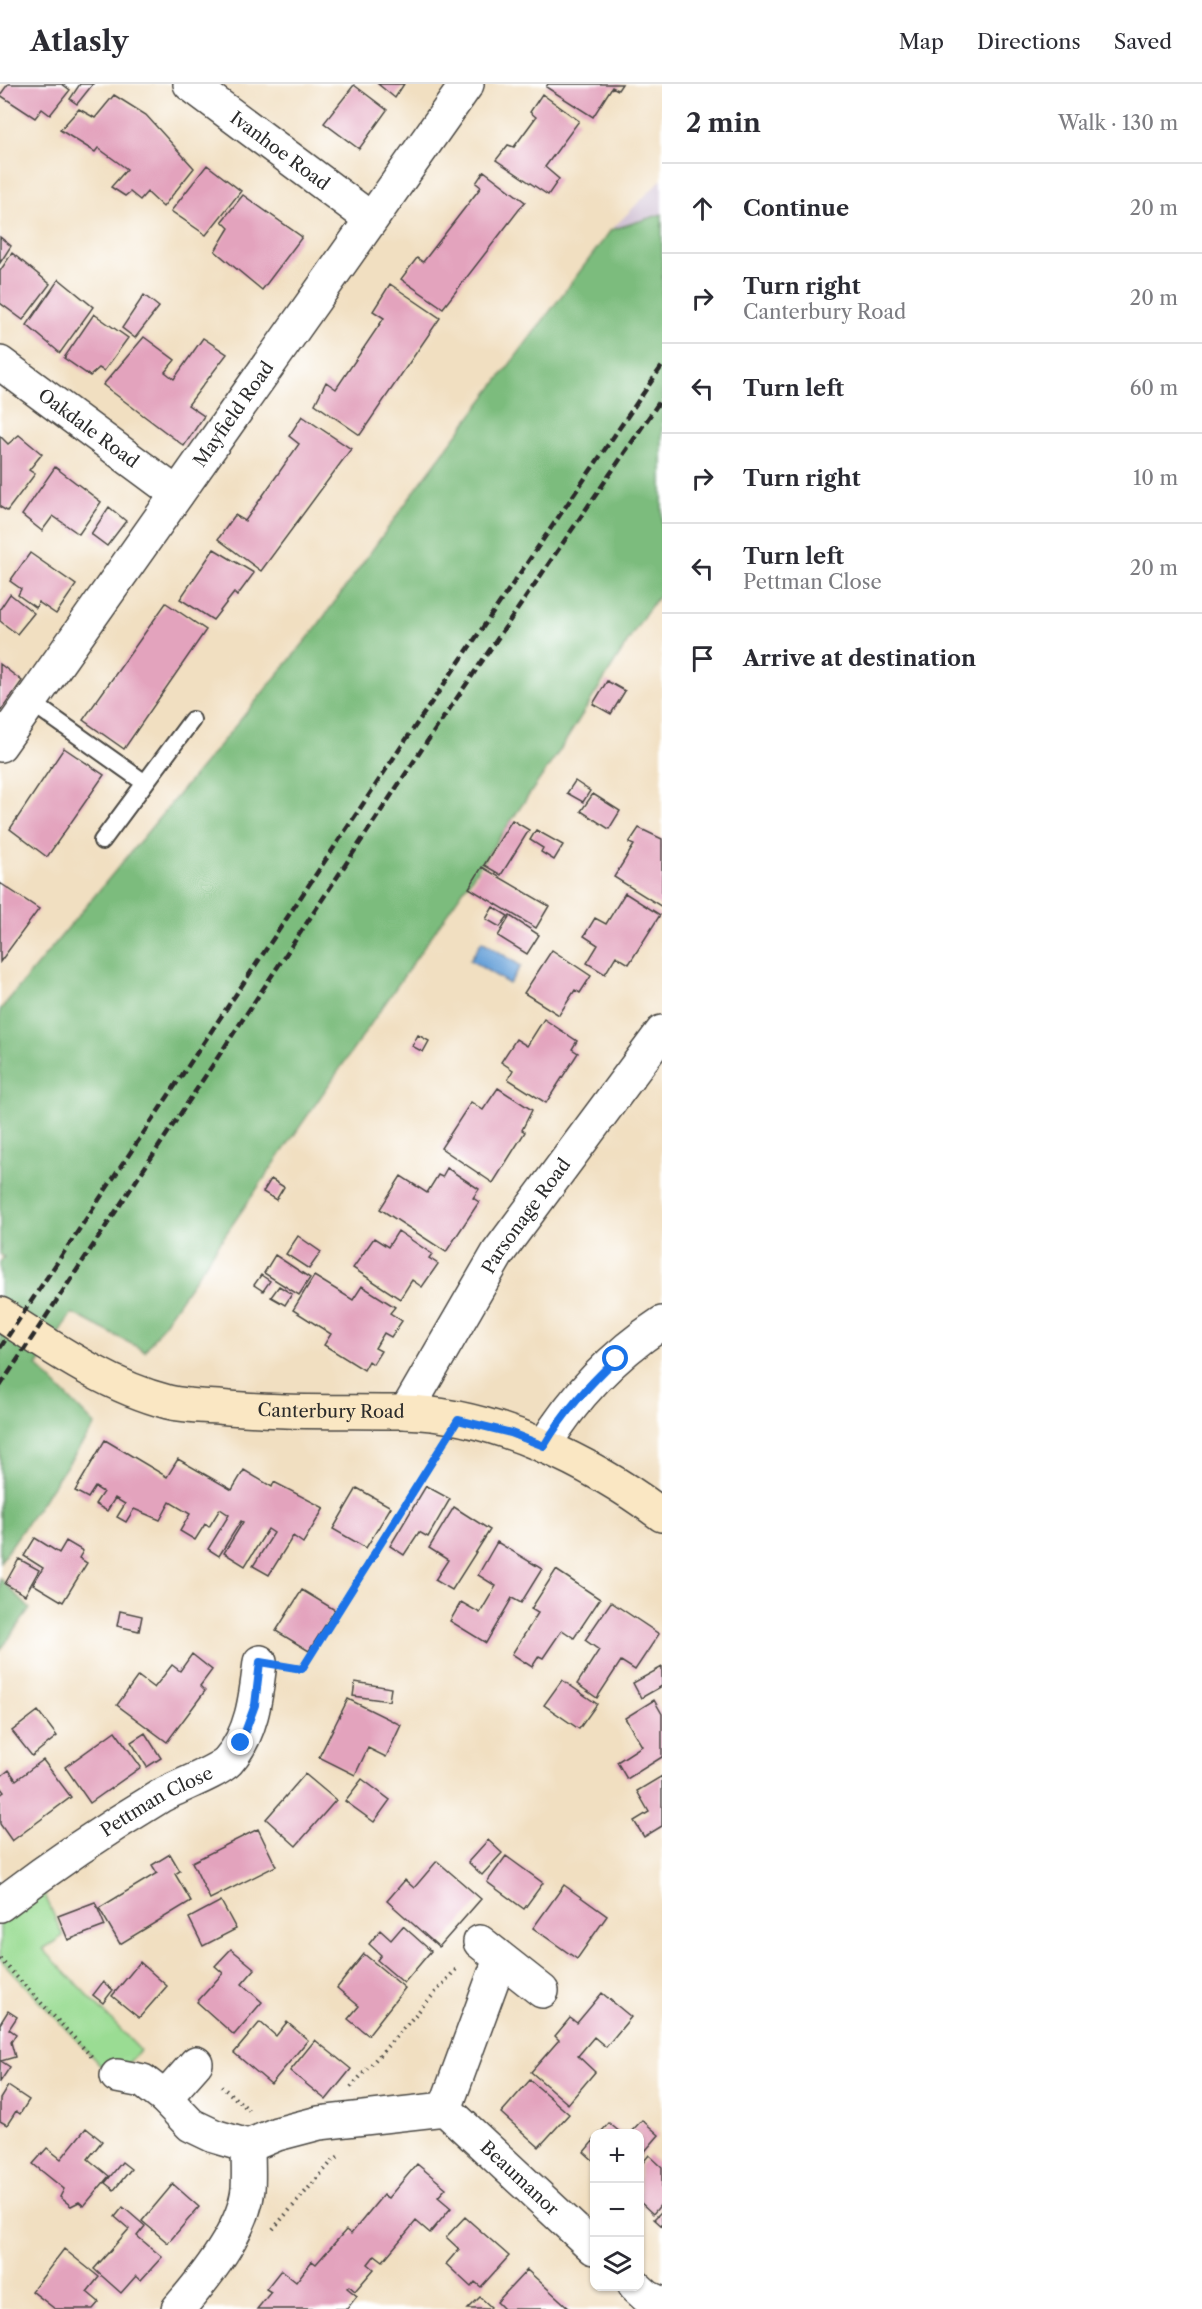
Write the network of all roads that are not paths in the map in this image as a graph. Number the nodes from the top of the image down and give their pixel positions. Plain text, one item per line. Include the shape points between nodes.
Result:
1 (190, 84) edge
2 (467, 84) edge
3 (371, 219) junction
4 (0, 363) edge
5 (177, 494) junction
6 (31, 702) junction
7 (192, 720) dead end
8 (0, 746) edge
9 (145, 783) junction
10 (102, 841) dead end
11 (662, 1032) edge
12 (0, 1314) edge
13 (662, 1323) edge
14 (406, 1412) junction
15 (544, 1446) junction
16 (662, 1515) edge
17 (260, 1662) road end
18 (0, 1905) edge
19 (542, 1991) dead end
20 (195, 2064) road end
21 (117, 2076) road end
22 (165, 2098) junction
23 (445, 2109) junction
24 (263, 2140) junction
25 (590, 2244) edge
26 (178, 2309) edge

1 - 3 street, Ivanhoe Road
2 - 3 street, Mayfield Road
3 - 5 street, Mayfield Road
4 - 5 street, Oakdale Road
5 - 6 street, Mayfield Road
6 - 8 street, Mayfield Road
6 - 9 lane
7 - 9 lane
9 - 10 lane
11 - 14 street, Parsonage Road via 498,1253
12 - 14 main road, Canterbury Road via 59,1352 132,1391 171,1402 290,1411
13 - 15 street via 616,1359 582,1393
14 - 15 main road, Canterbury Road via 511,1433
15 - 16 main road, Canterbury Road via 608,1479
17 - 18 street, Pettman Close via 255,1705 241,1743 226,1763 162,1795 81,1845
19 - 23 street via 490,1951
20 - 22 street
21 - 22 street via 143,2080
22 - 24 street via 191,2125 214,2136
23 - 24 street via 319,2123
23 - 25 street, Beaumanor
24 - 26 street via 234,2234

